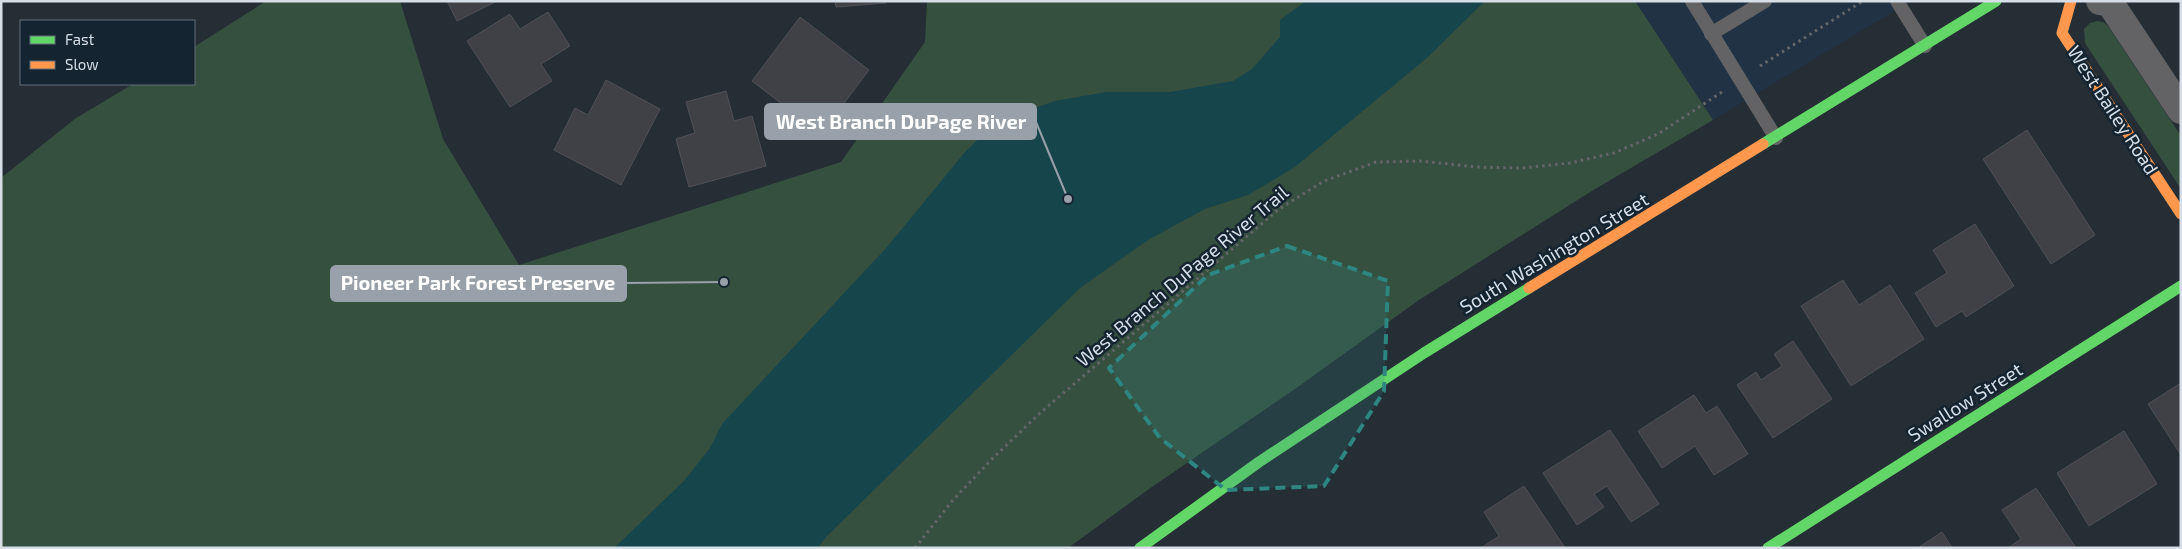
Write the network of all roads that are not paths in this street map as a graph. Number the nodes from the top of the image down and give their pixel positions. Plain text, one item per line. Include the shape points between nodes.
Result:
1 (1692, 1) edge
2 (1765, 1) edge
3 (1897, 1) edge
4 (1996, 1) edge
5 (2071, 1) edge
6 (2100, 1) edge
7 (1712, 34) junction
8 (1925, 46) junction
9 (2181, 110) edge
10 (1776, 138) junction
11 (2181, 214) edge
12 (2181, 286) edge
13 (1140, 548) edge
14 (1768, 548) edge

1 - 7 lane
2 - 7 lane
3 - 8 lane
4 - 8 main road, South Washington Street
5 - 11 main road, West Bailey Road via 2062,33
6 - 9 street via 2110,3
7 - 10 lane
8 - 10 main road, South Washington Street
10 - 13 main road, South Washington Street via 1424,353 1259,462
12 - 14 main road, Swallow Street

